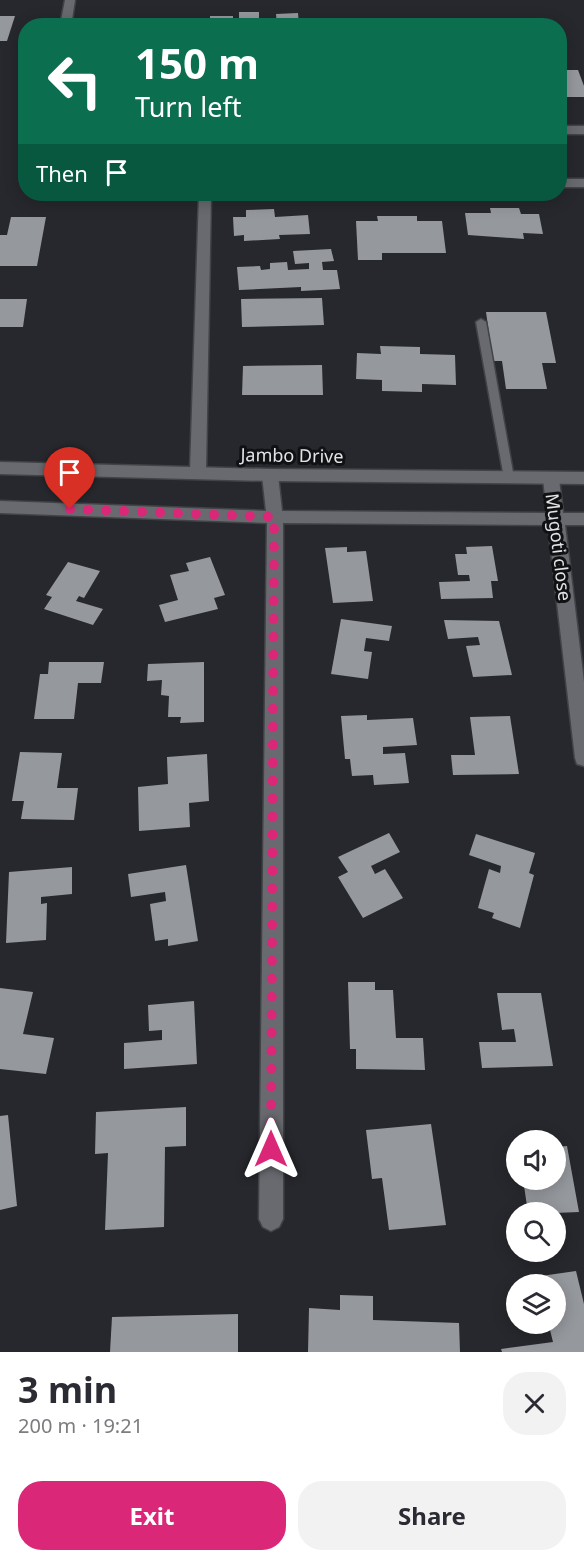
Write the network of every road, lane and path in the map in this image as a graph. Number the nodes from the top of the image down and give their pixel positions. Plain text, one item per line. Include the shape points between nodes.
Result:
1 (70, 0) edge
2 (67, 18) edge
3 (584, 129) edge
4 (567, 130) edge
5 (567, 183) edge
6 (584, 183) edge
7 (206, 201) edge
8 (481, 322) dead end
9 (0, 468) edge
10 (198, 471) junction
11 (270, 475) junction
12 (509, 478) junction
13 (584, 478) edge
14 (551, 479) junction
15 (0, 510) edge
16 (274, 517) junction
17 (557, 519) junction
18 (584, 519) edge
19 (584, 758) edge
20 (271, 1220) dead end

1 - 2 street
3 - 4 street
5 - 6 street
7 - 10 street
8 - 12 lane
9 - 10 street, Jambo Drive
10 - 11 street, Jambo Drive
11 - 12 street, Jambo Drive
11 - 16 street
12 - 14 street, Jambo Drive
13 - 14 street, Jambo Drive
14 - 17 street, Mugoti close
15 - 16 street
16 - 17 street
16 - 20 street
17 - 18 street
17 - 19 street, Mugoti close

